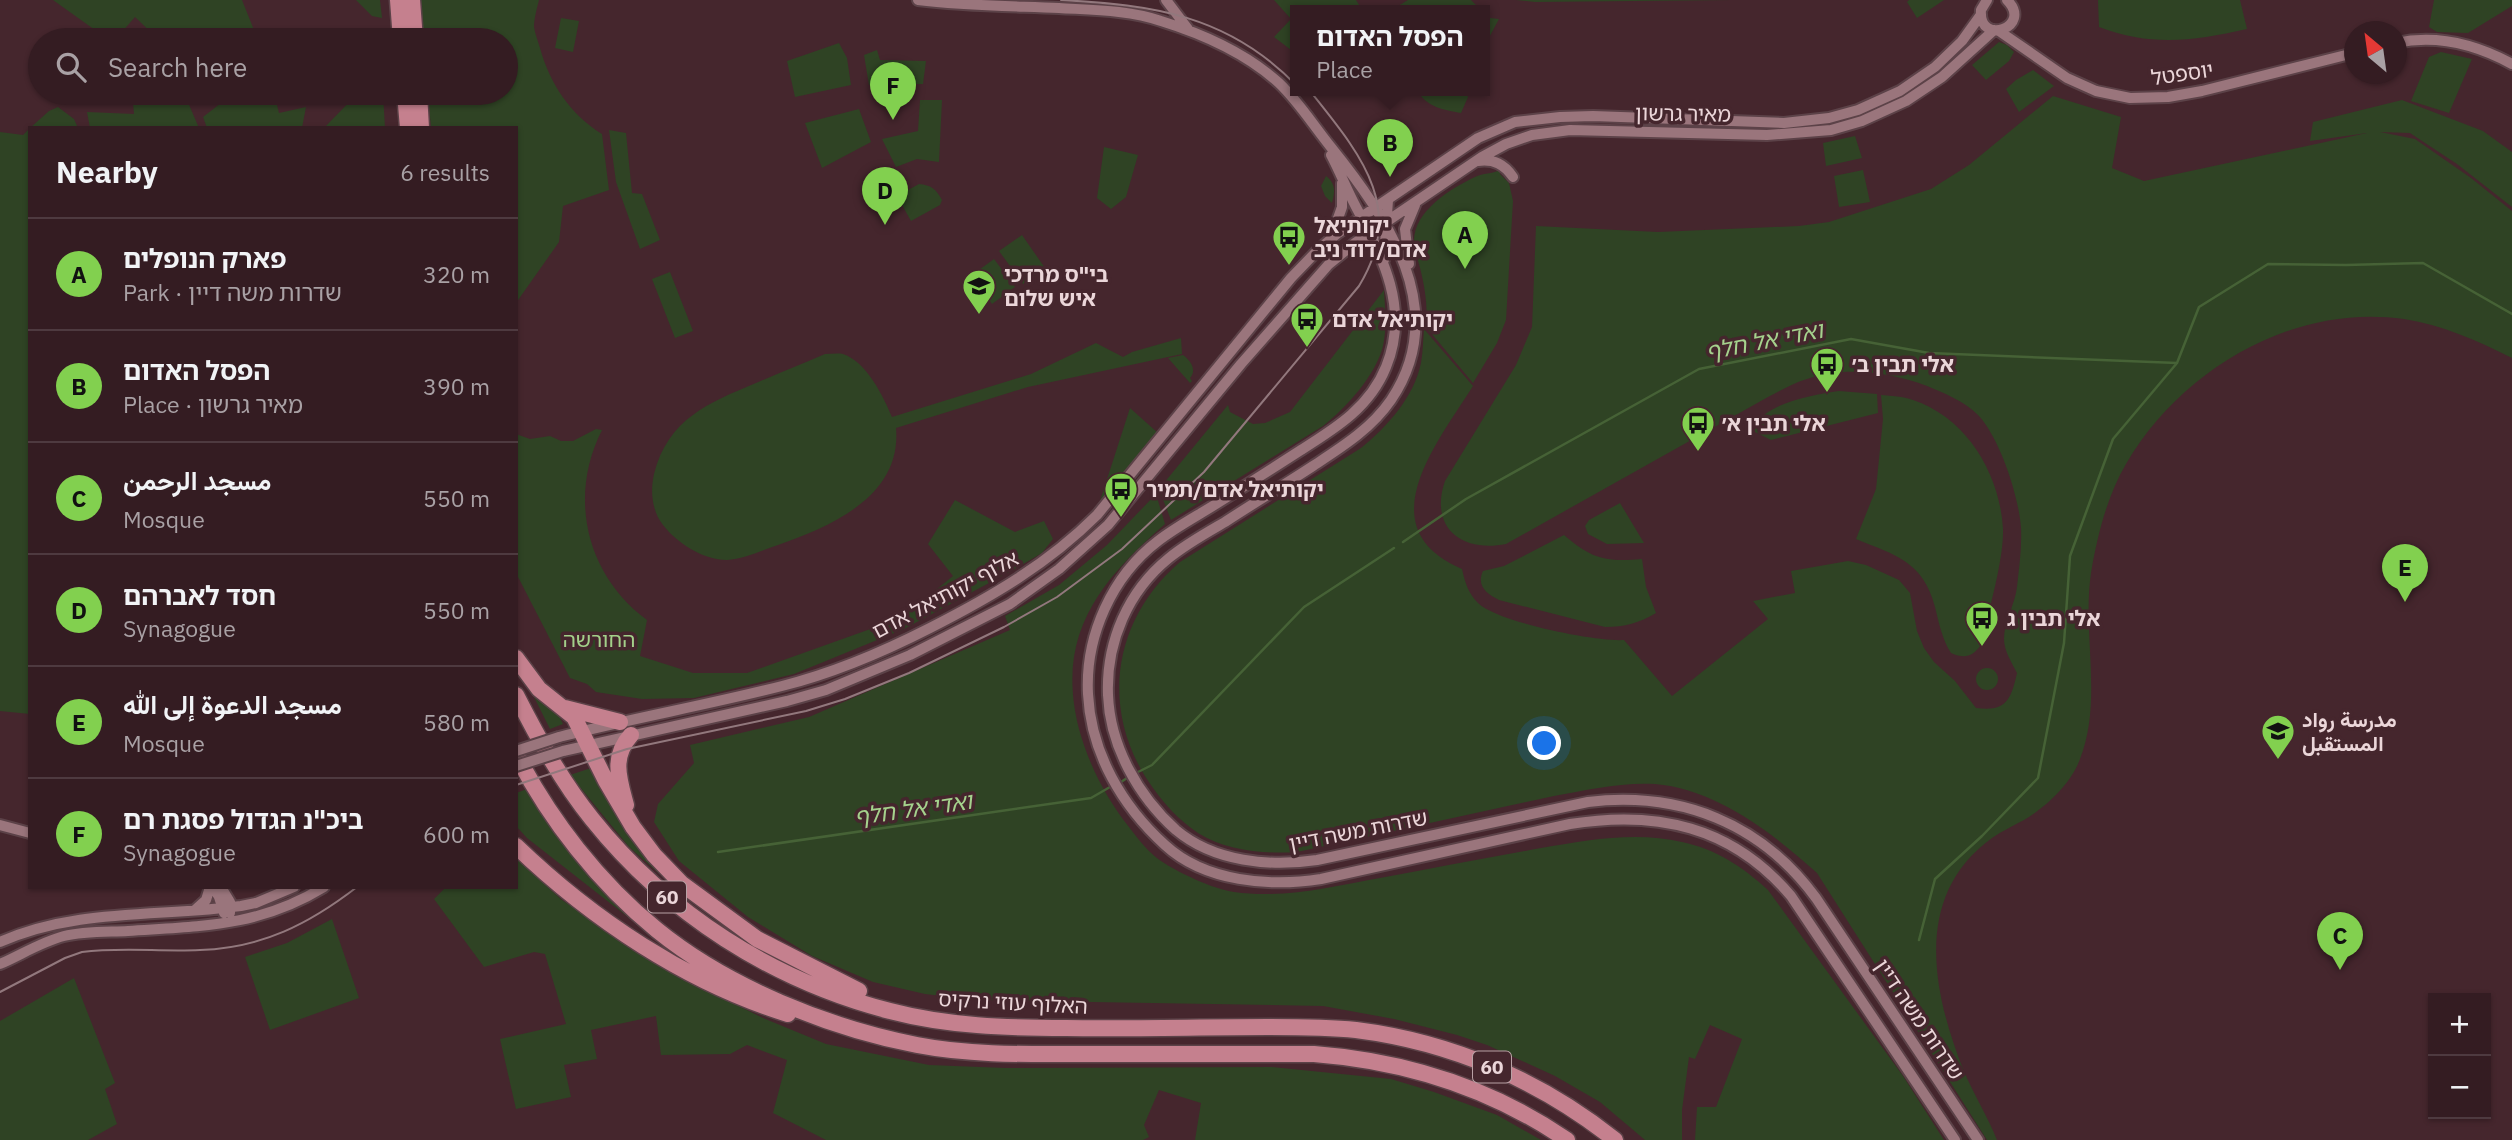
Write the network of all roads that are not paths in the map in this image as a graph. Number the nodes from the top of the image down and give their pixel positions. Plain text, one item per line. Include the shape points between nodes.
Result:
1 (398, 0) edge
2 (412, 0) edge
3 (918, 0) edge
4 (1166, 0) edge
5 (1987, 0) edge
6 (2007, 0) edge
7 (2022, 0) edge
8 (942, 1) edge
9 (972, 2) edge
10 (2014, 15) junction
11 (1980, 16) junction
12 (400, 28) edge
13 (414, 28) edge
14 (1190, 31) junction
15 (1996, 31) junction
16 (2407, 42) edge
17 (2024, 47) junction
18 (2344, 56) edge
19 (2512, 64) edge
20 (1290, 96) edge
21 (1290, 96) edge
22 (406, 105) edge
23 (420, 105) edge
24 (408, 126) edge
25 (421, 126) edge
26 (1320, 134) junction
27 (1475, 161) junction
28 (1342, 177) junction
29 (1513, 177) dead end
30 (1388, 200) junction
31 (1417, 202) junction
32 (1369, 213) junction
33 (1385, 224) junction
34 (1370, 233) junction
35 (1331, 239) junction
36 (1384, 264) junction
37 (1412, 284) junction
38 (518, 661) edge
39 (518, 699) edge
40 (565, 708) junction
41 (620, 722) junction
42 (631, 735) junction
43 (585, 738) junction
44 (518, 751) edge
45 (518, 756) edge
46 (518, 765) edge
47 (0, 825) edge
48 (633, 827) junction
49 (28, 832) edge
50 (518, 848) edge
51 (210, 889) edge
52 (213, 889) edge
53 (222, 889) edge
54 (289, 889) edge
55 (320, 889) edge
56 (227, 908) junction
57 (193, 911) junction
58 (228, 922) junction
59 (0, 942) edge
60 (0, 964) edge
61 (897, 1009) junction
62 (872, 1034) junction
63 (1567, 1140) edge
64 (1615, 1140) edge
65 (1955, 1140) edge
66 (1978, 1140) edge

1 - 12 highway
2 - 13 highway
3 - 8 street, שדרות משה דיין
4 - 14 street
5 - 11 street, מאיר גרשון
6 - 10 street, יוספטל
7 - 10 street
8 - 9 street, שדרות משה דיין
9 - 14 street, שדרות משה דיין via 1136,15
10 - 15 street, מאיר גרשון via 2008,27
10 - 17 street, יוספטל
11 - 15 street, יוספטל via 1984,25
11 - 30 street, מאיר גרשון via 1935,67 1900,91 1843,115 1767,124 1593,116 1526,120 1478,138
14 - 20 street, שדרות משה דיין via 1262,70
15 - 17 street, יוספטל
15 - 27 street, מאיר גרשון via 1906,101 1846,126 1767,135 1552,132 1520,138
16 - 19 street via 2469,45
17 - 18 street, יוספטל via 2081,85 2113,95 2148,98 2240,83
21 - 26 street, שדרות משה דיין
22 - 24 highway
23 - 25 highway
26 - 28 street, שדרות משה דיין
26 - 32 street, שדרות משה דיין via 1366,195
27 - 29 street via 1500,164
27 - 31 street, מאיר גרשון
28 - 32 street, שדרות משה דיין
28 - 35 street via 1342,207
30 - 32 street, מאיר גרשון
30 - 33 street
31 - 33 street, מאיר גרשון
31 - 37 street via 1405,233
32 - 33 street, שדרות משה דיין
32 - 34 street
32 - 35 street, אלוף יקותיאל אדם
33 - 34 street, מאיר גרשון
33 - 36 street
33 - 37 street, שדרות משה דיין
34 - 36 street, שדרות משה דיין
34 - 42 street, אלוף יקותיאל אדם via 1318,274 1108,525 1026,593 854,680 787,701
35 - 41 street, אלוף יקותיאל אדם via 1291,278 1097,514 1017,580 849,665 783,686
36 - 65 street, שדרות משה דיין via 1395,298 1395,335 1387,365 1365,403 1332,431 1156,543 1127,572 1109,600 1092,650 1088,688 1092,727 1113,780 1139,819 1169,849 1217,873 1281,884 1599,820 1658,820 1702,833 1754,861 1791,896
37 - 66 street, שדרות משה דיין via 1416,309 1411,354 1395,395 1380,415 1343,447 1168,558 1142,584 1126,609 1111,654 1108,707 1115,738 1141,789 1167,822 1192,841 1223,854 1282,864 1606,800 1660,801 1711,815 1766,846 1799,876
38 - 40 highway via 539,689
39 - 61 highway, 60 via 591,818 667,896 754,957 808,982
40 - 41 highway
40 - 43 highway
41 - 43 street, אלוף יקותיאל אדם
42 - 43 street, אלוף יקותיאל אדם
42 - 48 highway via 620,751 617,767
43 - 44 street, אלוף יקותיאל אדם, bridge via 559,737
43 - 46 street, אלוף יקותיאל אדם, bridge via 564,751
43 - 48 highway
45 - 62 highway, 60 via 562,829 657,930 753,989
47 - 49 street
48 - 61 highway via 682,884 757,939
50 - 62 highway via 601,916 700,978 762,1006
51 - 57 street
52 - 56 street
53 - 56 street via 228,896
54 - 56 street via 256,903
55 - 58 street via 283,909
56 - 57 street
56 - 58 street
57 - 59 street via 68,920
58 - 60 street via 72,934
61 - 64 highway, האלוף עוזי נרקיס / 60 via 1001,1026 1316,1028 1396,1036 1506,1073 1559,1099
62 - 63 highway, 60 via 916,1045 999,1053 1350,1056 1392,1063 1472,1089

